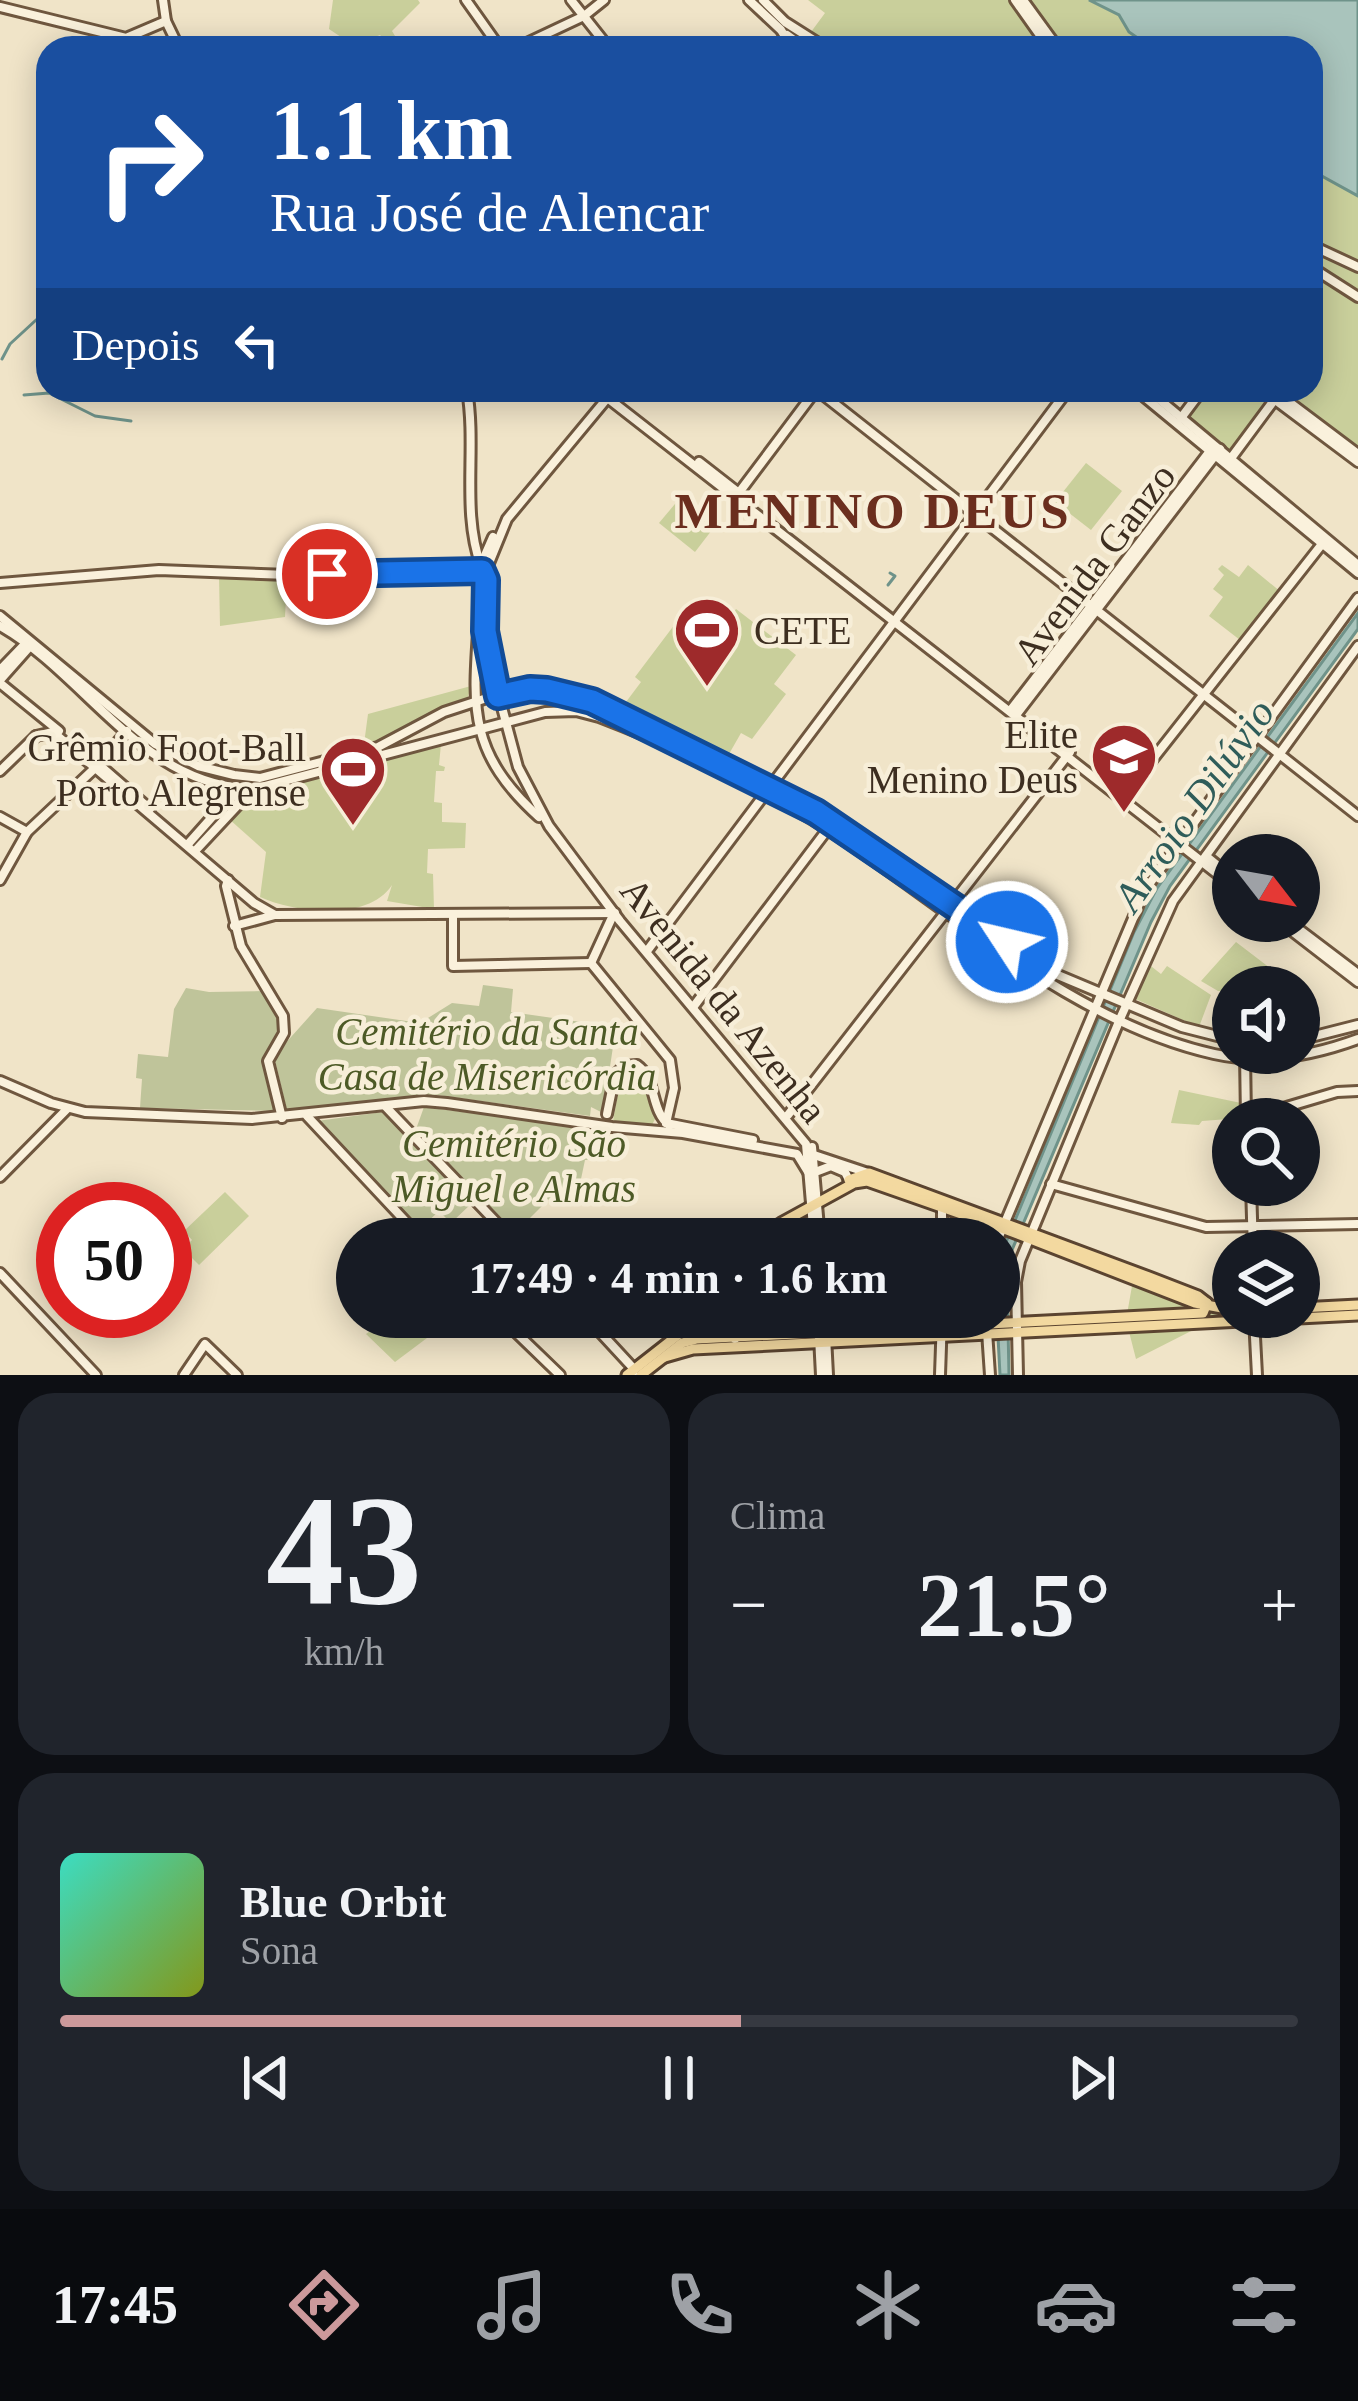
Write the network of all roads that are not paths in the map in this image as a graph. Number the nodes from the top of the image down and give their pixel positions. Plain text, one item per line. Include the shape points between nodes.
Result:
1 (163, 0) edge
2 (466, 0) edge
3 (571, 0) edge
4 (604, 0) edge
5 (749, 0) edge
6 (763, 0) edge
7 (1019, 0) edge
8 (0, 7) edge
9 (584, 16) junction
10 (166, 21) junction
11 (781, 30) junction
12 (118, 36) edge
13 (131, 36) edge
14 (173, 36) edge
15 (492, 36) edge
16 (542, 36) edge
17 (600, 36) edge
18 (785, 36) edge
19 (789, 36) edge
20 (807, 36) edge
21 (1045, 36) edge
22 (1323, 251) edge
23 (1358, 267) edge
24 (1323, 275) edge
25 (1358, 297) edge
26 (468, 402) edge
27 (601, 402) edge
28 (602, 402) edge
29 (620, 402) edge
30 (808, 402) edge
31 (832, 402) edge
32 (1059, 402) edge
33 (1153, 402) edge
34 (1160, 402) edge
35 (1193, 402) edge
36 (1269, 402) edge
37 (1283, 402) edge
38 (1179, 421) junction
39 (482, 433) dead end
40 (562, 448) junction
41 (1215, 451) junction
42 (472, 453) junction
43 (1358, 458) edge
44 (1229, 461) junction
45 (534, 479) junction
46 (530, 491) junction
47 (739, 496) junction
48 (976, 514) junction
49 (1322, 544) junction
50 (1358, 569) edge
51 (484, 575) junction
52 (0, 583) edge
53 (1358, 598) edge
54 (1095, 608) junction
55 (0, 616) edge
56 (897, 620) junction
57 (0, 626) edge
58 (29, 643) junction
59 (1358, 646) edge
60 (0, 670) edge
61 (0, 681) edge
62 (1204, 695) junction
63 (498, 696) junction
64 (474, 701) junction
65 (1012, 709) junction
66 (505, 721) junction
67 (52, 726) junction
68 (129, 728) junction
69 (478, 731) junction
70 (36, 736) junction
71 (1258, 739) junction
72 (1066, 753) junction
73 (1276, 753) junction
74 (96, 766) junction
75 (0, 771) edge
76 (260, 778) junction
77 (238, 788) junction
78 (254, 789) junction
79 (768, 791) junction
80 (1124, 796) junction
81 (1358, 816) edge
82 (0, 817) edge
83 (548, 826) junction
84 (827, 830) junction
85 (27, 832) junction
86 (1183, 842) junction
87 (192, 847) junction
88 (1202, 856) junction
89 (1212, 864) edge
90 (0, 880) edge
91 (228, 880) junction
92 (949, 906) junction
93 (453, 914) junction
94 (616, 914) junction
95 (275, 915) junction
96 (248, 921) junction
97 (234, 926) junction
98 (1307, 942) edge
99 (1313, 942) edge
100 (241, 946) junction
101 (649, 949) junction
102 (591, 963) junction
103 (1358, 980) edge
104 (1105, 992) junction
105 (1125, 1000) junction
106 (695, 1004) junction
107 (1097, 1009) junction
108 (1120, 1021) junction
109 (1358, 1025) edge
110 (1320, 1035) edge
111 (1212, 1036) edge
112 (1358, 1039) edge
113 (1320, 1050) edge
114 (1212, 1053) edge
115 (0, 1081) edge
116 (1358, 1090) edge
117 (1319, 1098) edge
118 (385, 1106) junction
119 (68, 1109) junction
120 (607, 1114) junction
121 (788, 1115) junction
122 (307, 1116) junction
123 (282, 1118) junction
124 (664, 1120) junction
125 (586, 1124) junction
126 (612, 1127) junction
127 (644, 1130) junction
128 (683, 1133) junction
129 (813, 1154) junction
130 (814, 1175) junction
131 (0, 1177) edge
132 (868, 1177) junction
133 (849, 1180) junction
134 (1051, 1184) junction
135 (815, 1202) junction
136 (1251, 1206) edge
137 (942, 1209) junction
138 (402, 1218) edge
139 (492, 1218) edge
140 (784, 1218) edge
141 (816, 1218) edge
142 (942, 1218) edge
143 (971, 1218) edge
144 (977, 1218) edge
145 (1008, 1218) edge
146 (1358, 1224) edge
147 (1252, 1227) junction
148 (1252, 1230) edge
149 (1020, 1232) edge
150 (1028, 1234) junction
151 (1020, 1266) edge
152 (0, 1273) edge
153 (1207, 1304) junction
154 (1212, 1305) edge
155 (1358, 1305) edge
156 (1320, 1307) edge
157 (1358, 1316) edge
158 (1320, 1317) edge
159 (1212, 1321) edge
160 (1020, 1327) edge
161 (1020, 1328) edge
162 (522, 1338) edge
163 (604, 1338) edge
164 (677, 1338) edge
165 (735, 1338) edge
166 (805, 1338) edge
167 (823, 1338) edge
168 (942, 1338) edge
169 (989, 1338) edge
170 (1014, 1338) edge
171 (1257, 1338) edge
172 (697, 1339) joint
173 (735, 1342) junction
174 (665, 1357) junction
175 (634, 1373) edge
176 (96, 1375) edge
177 (184, 1375) edge
178 (237, 1375) edge
179 (560, 1375) edge
180 (825, 1375) edge
181 (940, 1375) edge
182 (990, 1375) edge
183 (1018, 1375) edge
184 (1259, 1375) edge

1 - 10 main road
2 - 15 main road
3 - 9 main road
4 - 9 main road
5 - 11 main road
6 - 20 main road
7 - 21 main road
8 - 12 main road
9 - 16 main road
9 - 17 main road
10 - 13 main road
10 - 14 main road
11 - 18 main road
11 - 19 main road
22 - 23 main road
24 - 25 main road
26 - 42 main road
27 - 40 main road
28 - 40 main road
29 - 47 main road
30 - 47 main road
31 - 48 main road
32 - 48 main road
33 - 38 main road
34 - 38 main road
35 - 38 main road
36 - 44 main road
37 - 43 main road
38 - 41 main road
39 - 42 main road
40 - 45 main road
40 - 46 main road
41 - 44 main road
41 - 54 main road, Avenida Ganzo
42 - 51 main road via 470,537
44 - 49 main road
44 - 50 main road
45 - 46 main road
45 - 51 main road via 484,554
46 - 51 main road via 507,519
47 - 56 main road
48 - 54 main road
48 - 56 main road
49 - 50 main road
49 - 62 main road
51 - 52 main road via 159,570
51 - 63 main road, Avenida da Azenha
51 - 64 main road
53 - 71 main road
54 - 62 main road
54 - 65 main road, Avenida Ganzo
55 - 58 main road
56 - 65 main road
56 - 79 main road
57 - 58 main road
58 - 60 main road
58 - 61 main road
58 - 68 main road
59 - 73 main road
61 - 67 main road
62 - 71 main road
62 - 80 main road
63 - 64 main road
63 - 66 main road, Avenida da Azenha
63 - 79 main road via 530,689 572,694
64 - 69 main road
64 - 76 main road via 379,748
65 - 72 main road
66 - 69 main road
66 - 79 main road via 545,712 599,717
66 - 83 main road, Avenida da Azenha via 523,782
67 - 70 main road
67 - 74 main road
68 - 74 main road
68 - 76 main road via 217,773
68 - 77 main road via 160,760
69 - 78 main road
69 - 83 main road, Avenida da Azenha
70 - 74 main road via 53,732
70 - 75 main road
71 - 73 main road
71 - 86 main road
72 - 80 main road
72 - 92 main road
73 - 81 main road
73 - 88 main road
74 - 85 main road
74 - 87 main road
76 - 77 main road
77 - 78 main road
77 - 87 main road
78 - 87 main road
79 - 84 main road
79 - 92 main road via 819,814
79 - 101 main road
80 - 86 main road
82 - 85 main road
83 - 94 main road, Avenida da Azenha
84 - 92 main road
84 - 106 main road
85 - 90 main road
86 - 88 main road
86 - 104 main road via 1145,890
87 - 91 main road
88 - 89 main road
88 - 105 main road
91 - 95 main road
91 - 97 main road
92 - 104 main road via 1053,974
92 - 107 main road
92 - 121 main road
93 - 94 main road
93 - 95 main road
93 - 102 main road via 453,966
94 - 101 main road, Avenida da Azenha
94 - 102 main road
95 - 96 main road
96 - 97 main road
96 - 100 main road
97 - 100 main road
98 - 103 main road
99 - 103 main road
100 - 123 main road via 283,1016 284,1033 268,1057
101 - 106 main road, Avenida da Azenha
102 - 124 main road via 670,1060 674,1088
104 - 105 main road
104 - 107 main road
105 - 108 main road
105 - 111 main road
106 - 121 main road, Avenida da Azenha
106 - 129 main road, Avenida da Azenha
107 - 108 main road
107 - 145 main road
108 - 114 main road
108 - 134 main road
109 - 110 main road
112 - 113 main road
115 - 119 main road
116 - 117 main road
118 - 122 main road
118 - 125 main road via 435,1101
118 - 139 main road
119 - 123 main road
119 - 131 main road
120 - 124 main road via 615,1075 632,1065 647,1075
120 - 125 main road
120 - 126 main road
121 - 129 main road, Avenida da Azenha
122 - 123 main road
122 - 138 main road
124 - 127 main road
124 - 128 main road
124 - 129 main road
125 - 126 main road
126 - 127 main road
127 - 128 main road
128 - 130 main road via 797,1154
129 - 130 main road
129 - 132 main road, Avenida da Azenha
130 - 133 main road via 831,1166
130 - 135 main road
132 - 133 main road
132 - 135 main road
132 - 137 main road, Avenida da Azenha
132 - 144 main road, Avenida da Azenha
133 - 135 main road
134 - 147 main road via 1206,1227
134 - 150 main road
135 - 140 main road
135 - 141 main road
136 - 147 main road
137 - 142 main road
137 - 143 main road, Avenida da Azenha
146 - 147 main road
147 - 148 main road
149 - 150 main road, Avenida da Azenha
150 - 151 main road
150 - 153 main road, Avenida da Azenha
152 - 176 main road
153 - 154 main road, Avenida da Azenha
153 - 160 main road via 1203,1313
155 - 156 main road
157 - 158 main road
159 - 161 main road
162 - 179 main road
163 - 175 main road
164 - 175 main road
165 - 173 main road
166 - 173 main road
167 - 180 main road
168 - 181 main road
169 - 182 main road
170 - 183 main road
171 - 184 main road
172 - 173 main road
172 - 174 main road
173 - 174 main road
174 - 175 main road
177 - 178 main road via 206,1344

